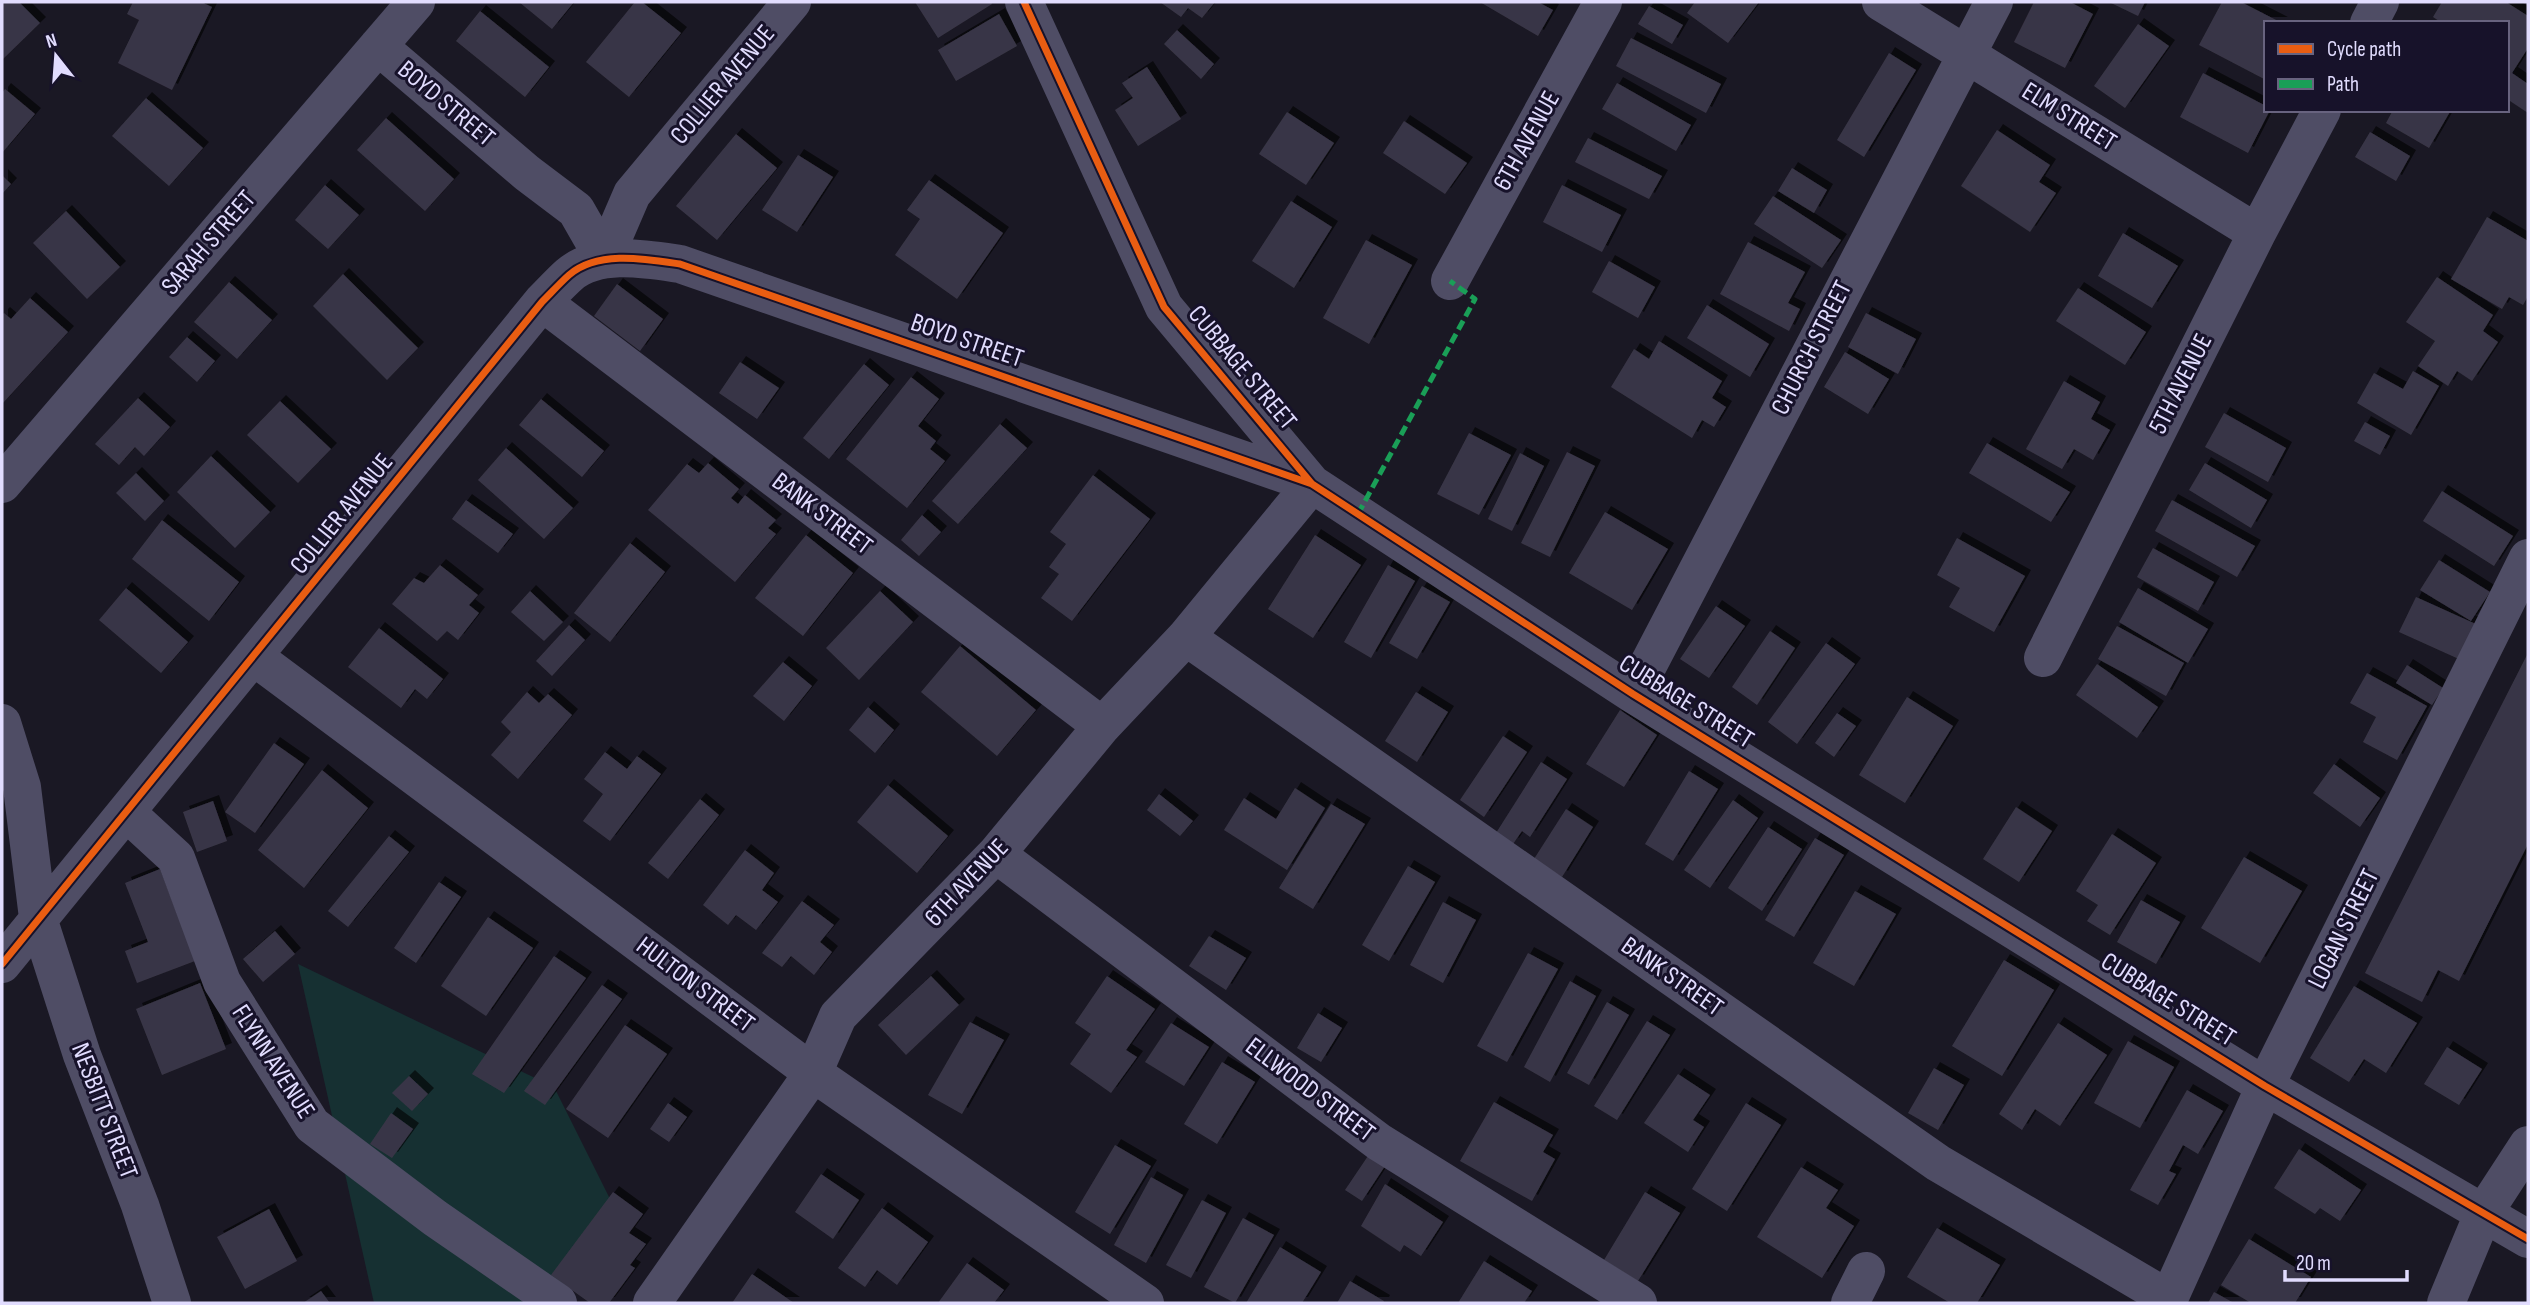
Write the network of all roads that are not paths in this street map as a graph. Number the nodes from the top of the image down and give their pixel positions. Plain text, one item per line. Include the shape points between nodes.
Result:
1 (416, 2) edge
2 (792, 2) edge
3 (1024, 2) edge
4 (1603, 2) edge
5 (1881, 2) edge
6 (1994, 2) edge
7 (2380, 2) edge
8 (2370, 21) edge
9 (378, 47) junction
10 (1965, 53) junction
11 (2321, 112) edge
12 (2257, 233) junction
13 (604, 259) junction
14 (1450, 281) dead end
15 (542, 302) junction
16 (2, 484) edge
17 (1312, 484) junction
18 (2528, 558) edge
19 (1186, 637) junction
20 (253, 656) junction
21 (2043, 659) dead end
22 (1633, 694) junction
23 (2, 723) edge
24 (1102, 726) junction
25 (127, 813) junction
26 (996, 854) junction
27 (38, 918) junction
28 (2, 964) edge
29 (813, 1073) junction
30 (2265, 1086) junction
31 (2528, 1145) edge
32 (2483, 1214) junction
33 (2528, 1240) edge
34 (2168, 1301) edge
35 (172, 1303) edge
36 (558, 1303) edge
37 (652, 1303) edge
38 (1145, 1303) edge
39 (1638, 1303) edge
40 (2446, 1303) edge

1 - 9 street, SARAH STREET
2 - 13 street, COLLIER AVENUE via 632,194
3 - 17 street, CUBBAGE STREET via 1164,307
4 - 14 street, 6TH AVENUE
5 - 10 street, ELM STREET
6 - 10 street, CHURCH STREET
7 - 8 street
9 - 13 street, BOYD STREET via 576,210
9 - 16 street, SARAH STREET
10 - 12 street, ELM STREET
10 - 22 street, CHURCH STREET
11 - 12 street, 5TH AVENUE
12 - 21 street, 5TH AVENUE
13 - 15 street, COLLIER AVENUE via 571,273
13 - 17 street, BOYD STREET via 680,264
15 - 20 street, COLLIER AVENUE
15 - 24 street, BANK STREET
17 - 19 street, 6TH AVENUE
17 - 22 street, CUBBAGE STREET
18 - 30 street, LOGAN STREET
19 - 24 street, 6TH AVENUE
19 - 34 street, BANK STREET via 1938,1163
20 - 25 street, COLLIER AVENUE
20 - 29 street, HULTON STREET
22 - 30 street, CUBBAGE STREET
23 - 27 street, NESBITT STREET via 22,787
24 - 26 street, 6TH AVENUE
25 - 27 street, COLLIER AVENUE
25 - 36 street, FLYNN AVENUE via 176,858 222,982 312,1125
26 - 29 street, 6TH AVENUE via 838,1016
26 - 39 street, ELLWOOD STREET via 1379,1142
27 - 28 street, COLLIER AVENUE
27 - 35 street, NESBITT STREET
29 - 37 street, 6TH AVENUE
29 - 38 street, HULTON STREET
30 - 32 street, CUBBAGE STREET
30 - 34 street, LOGAN STREET
31 - 32 street
32 - 33 street, CUBBAGE STREET
32 - 40 street

